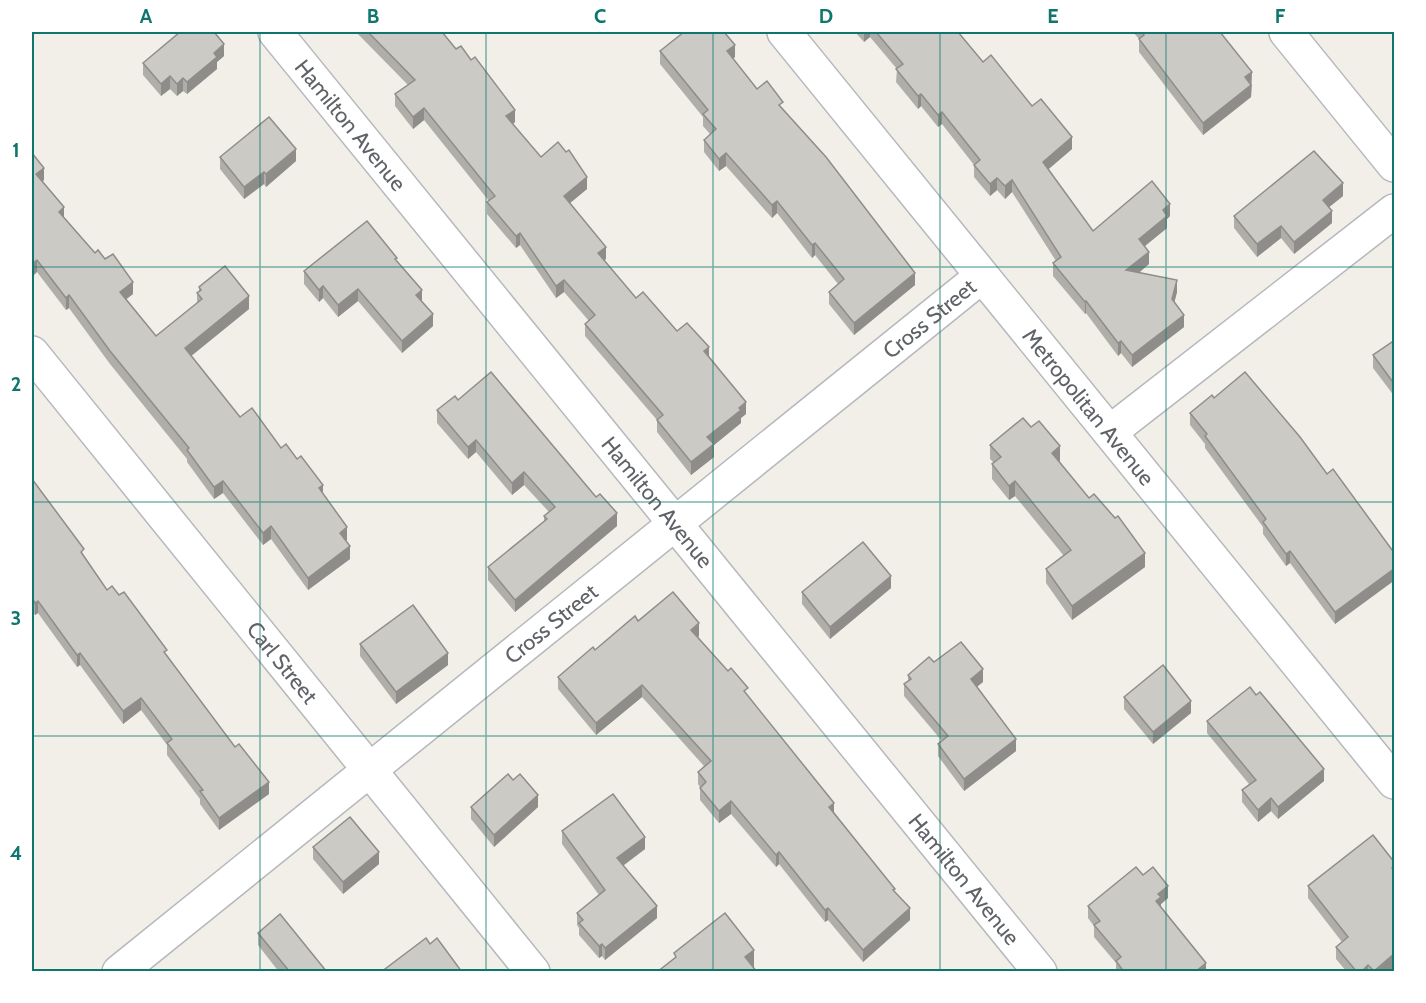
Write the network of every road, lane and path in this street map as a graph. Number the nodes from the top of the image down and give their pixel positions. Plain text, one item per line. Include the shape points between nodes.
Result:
1 (275, 32) edge
2 (784, 32) edge
3 (1286, 32) edge
4 (1395, 165) edge
5 (1395, 211) edge
6 (982, 276) junction
7 (32, 353) edge
8 (1110, 432) junction
9 (675, 524) junction
10 (369, 770) junction
11 (1395, 782) edge
12 (119, 972) edge
13 (533, 972) edge
14 (1040, 972) edge

1 - 9 street, Hamilton Avenue
2 - 6 street, Metropolitan Avenue
3 - 4 street
5 - 8 street
6 - 8 street, Metropolitan Avenue
6 - 9 street, Cross Street
7 - 10 street, Carl Street
8 - 11 street, Metropolitan Avenue
9 - 10 street, Cross Street
9 - 14 street, Hamilton Avenue
10 - 12 street, Cross Street
10 - 13 street, Carl Street

